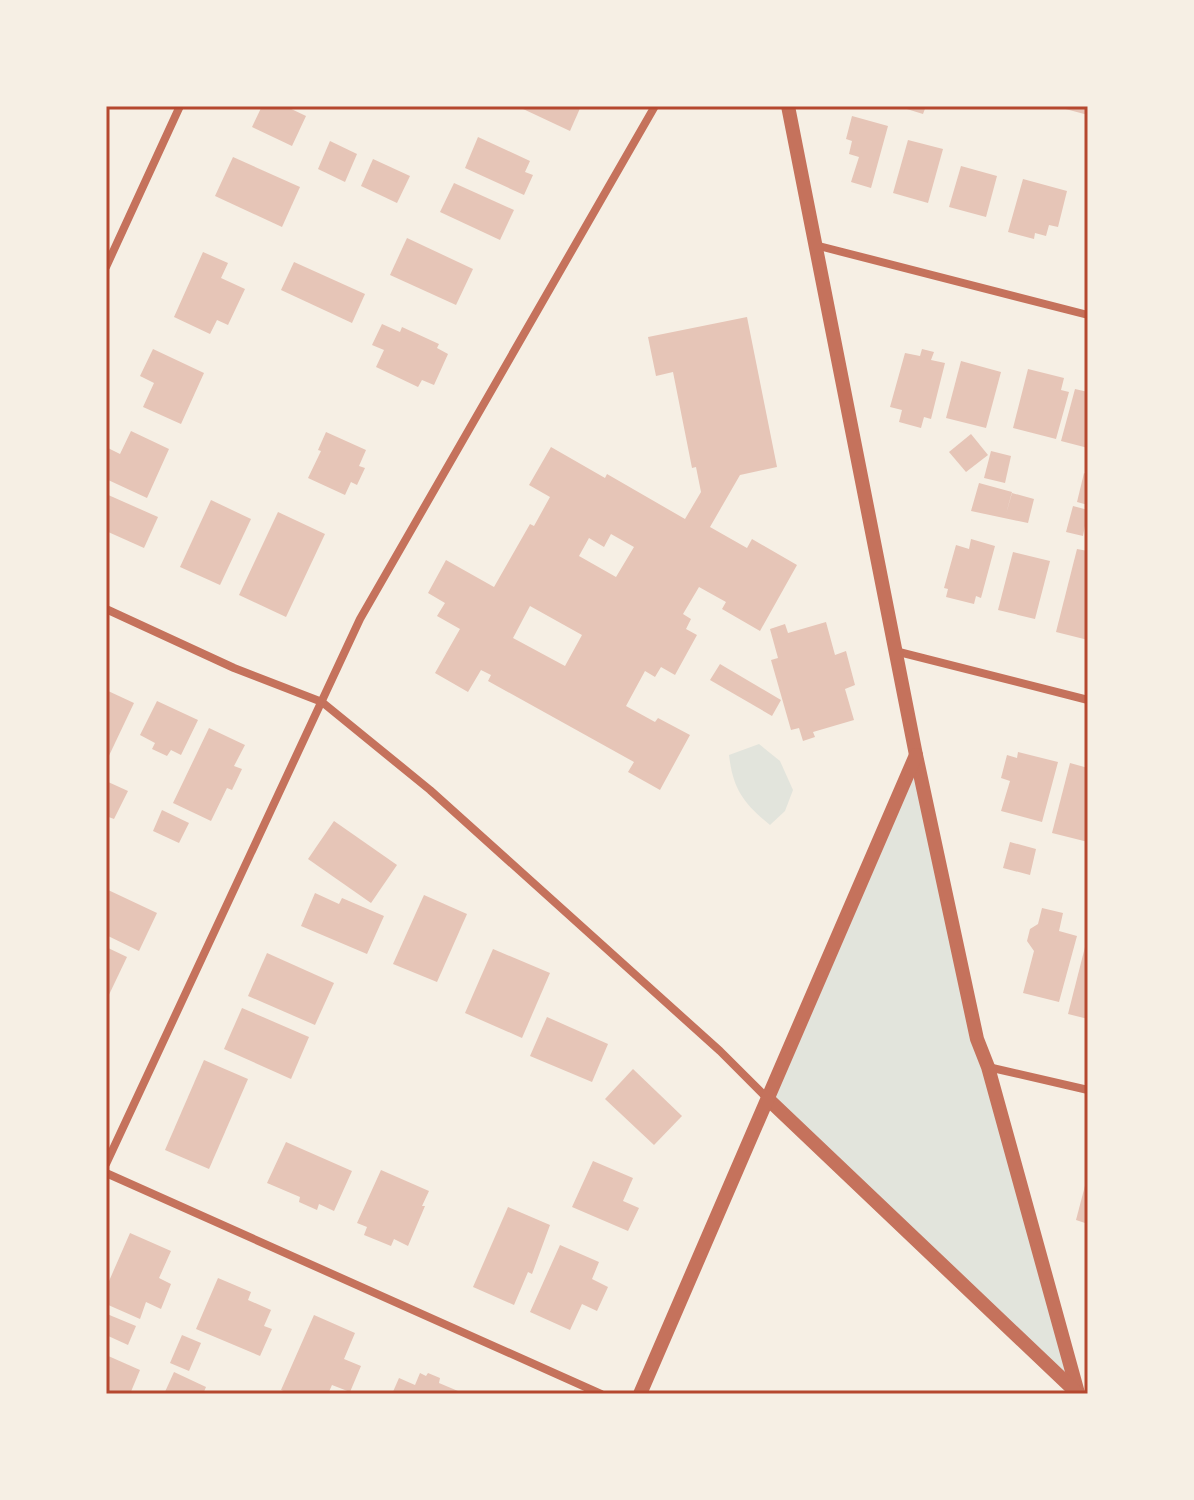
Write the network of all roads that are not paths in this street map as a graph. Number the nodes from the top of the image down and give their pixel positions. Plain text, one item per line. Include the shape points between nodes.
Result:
1 (180, 106) edge
2 (655, 106) edge
3 (788, 106) edge
4 (815, 245) junction
5 (106, 267) edge
6 (1088, 315) edge
7 (106, 609) edge
8 (895, 651) junction
9 (1088, 700) edge
10 (322, 702) junction
11 (916, 755) junction
12 (988, 1067) junction
13 (1088, 1090) edge
14 (769, 1100) junction
15 (106, 1164) edge
16 (106, 1173) edge
17 (601, 1394) edge
18 (640, 1394) edge
19 (1078, 1394) edge

1 - 5 street
2 - 10 street via 360,619
3 - 4 street
4 - 6 street
4 - 8 street
7 - 10 street
8 - 9 street
8 - 11 street
10 - 14 street via 430,790
10 - 15 street
11 - 12 street via 977,1039
11 - 14 street
12 - 13 street
12 - 19 street
14 - 18 street
14 - 19 street
16 - 17 street

